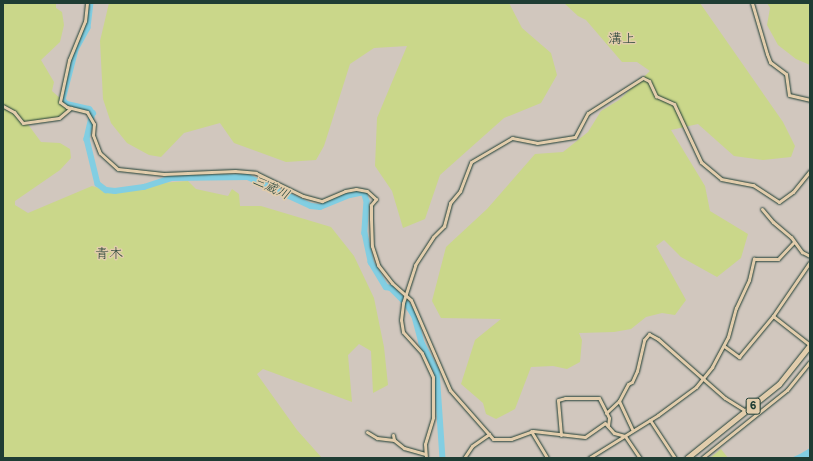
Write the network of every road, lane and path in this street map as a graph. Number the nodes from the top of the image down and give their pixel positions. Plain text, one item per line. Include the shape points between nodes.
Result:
1 (87, 3) edge
2 (752, 3) edge
3 (810, 100) edge
4 (3, 106) edge
5 (71, 108) junction
6 (810, 171) edge
7 (762, 209) dead end
8 (794, 242) junction
9 (810, 256) edge
10 (810, 262) edge
11 (406, 295) junction
12 (773, 316) junction
13 (810, 345) edge
14 (724, 346) junction
15 (810, 362) edge
16 (701, 378) junction
17 (619, 401) junction
18 (747, 412) junction
19 (606, 413) junction
20 (650, 420) junction
21 (608, 426) junction
22 (632, 429) junction
23 (531, 431) junction
24 (367, 432) dead end
25 (488, 434) junction
26 (560, 434) junction
27 (393, 435) dead end
28 (625, 436) junction
29 (394, 440) junction
30 (425, 456) edge
31 (593, 457) edge
32 (464, 458) edge
33 (547, 458) edge
34 (589, 458) edge
35 (640, 458) edge
36 (675, 458) edge
37 (687, 458) edge
38 (702, 458) edge

1 - 5 street via 85,22 69,60 60,98 65,106
2 - 3 street via 770,62 786,74 789,95
4 - 5 street via 14,112 23,123 59,118
5 - 11 street via 87,112 94,124 93,135 100,153 123,171 164,174 235,171 256,173 304,196 322,201 345,191 368,191 376,199 371,205 371,219 372,246 378,266
6 - 11 street via 793,192 779,202 752,185 721,179 701,162 674,104 656,96 649,81 643,78 588,113 575,137 537,143 512,138 471,162 460,191 450,203 444,226 433,237 415,265
7 - 8 street
8 - 9 street via 802,252
8 - 14 street via 778,259 754,259 748,284 736,308
10 - 12 street
11 - 25 street via 417,310 450,390
11 - 30 street via 401,320 403,332 422,353 433,377 433,417 425,444
12 - 13 street
12 - 14 street via 740,357
13 - 18 main road, 6 via 779,384
14 - 16 street via 712,367
15 - 38 street via 787,390
16 - 17 street via 649,334 644,340 637,371
16 - 18 street
16 - 20 street via 696,387
17 - 19 street
17 - 22 street
18 - 37 main road, 6
19 - 21 street
19 - 26 street via 600,398 560,399
20 - 22 street
20 - 36 street
21 - 26 street via 602,424 585,437
21 - 28 street via 614,433
22 - 28 street
23 - 25 street via 501,440 493,440
23 - 26 street
23 - 33 street
24 - 29 street via 377,438
25 - 32 street via 472,446
27 - 29 street
28 - 31 street
28 - 35 street
29 - 30 street via 404,448
31 - 34 street

